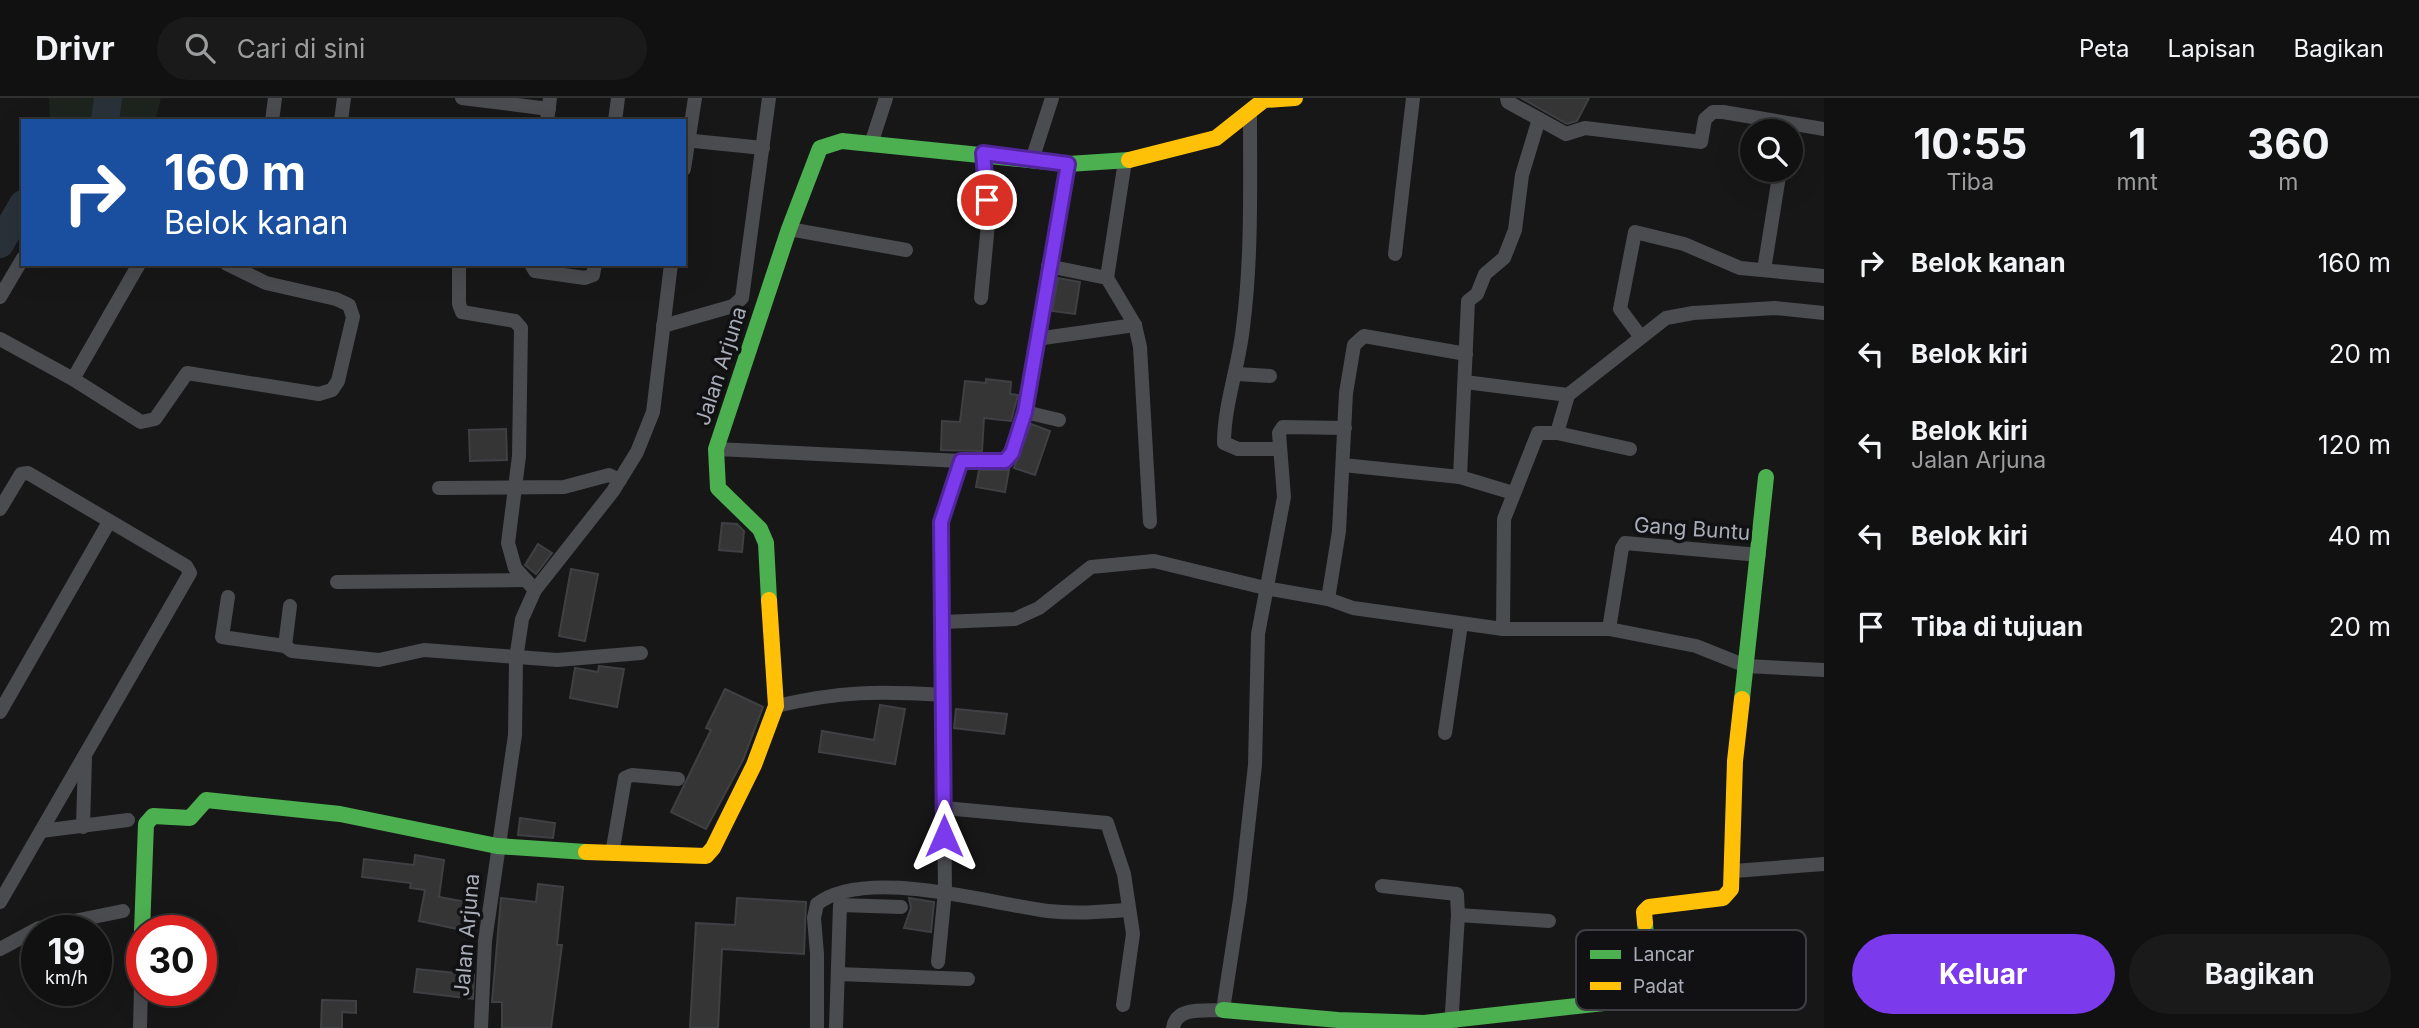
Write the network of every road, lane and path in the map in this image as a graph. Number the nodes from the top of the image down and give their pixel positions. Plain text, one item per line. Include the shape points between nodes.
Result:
1 (275, 98) edge
2 (344, 98) edge
3 (462, 98) edge
4 (618, 98) edge
5 (695, 98) edge
6 (769, 98) edge
7 (886, 98) edge
8 (1052, 98) edge
9 (1295, 98) edge
10 (1413, 98) edge
11 (1507, 98) edge
12 (484, 99) edge
13 (549, 109) edge
14 (1250, 113) junction
15 (272, 119) edge
16 (341, 119) edge
17 (615, 119) edge
18 (1539, 119) junction
19 (1745, 119) edge
20 (1803, 129) edge
21 (1824, 130) edge
22 (686, 140) edge
23 (871, 144) junction
24 (762, 148) junction
25 (983, 153) junction
26 (1032, 160) junction
27 (1125, 161) junction
28 (1068, 164) junction
29 (1778, 182) edge
30 (789, 229) junction
31 (906, 250) dead end
32 (1395, 254) dead end
33 (21, 261) edge
34 (138, 266) edge
35 (231, 266) edge
36 (459, 266) edge
37 (532, 266) edge
38 (595, 266) edge
39 (671, 266) edge
40 (1048, 266) junction
41 (1764, 270) junction
42 (1824, 276) edge
43 (1107, 278) junction
44 (0, 297) edge
45 (981, 298) dead end
46 (1824, 313) edge
47 (1135, 325) junction
48 (663, 326) junction
49 (1640, 336) junction
50 (0, 339) edge
51 (1036, 339) junction
52 (1466, 354) junction
53 (1237, 374) junction
54 (1270, 376) dead end
55 (73, 379) junction
56 (1465, 382) junction
57 (1568, 395) junction
58 (1025, 412) junction
59 (1059, 420) dead end
60 (1345, 428) junction
61 (1557, 433) junction
62 (716, 449) junction
63 (1279, 449) junction
64 (1630, 449) dead end
65 (961, 461) junction
66 (1343, 465) junction
67 (1460, 477) junction
68 (1766, 477) dead end
69 (620, 480) junction
70 (517, 486) junction
71 (439, 488) dead end
72 (1513, 493) junction
73 (0, 509) edge
74 (109, 522) junction
75 (1150, 522) dead end
76 (1759, 555) junction
77 (337, 582) dead end
78 (530, 585) junction
79 (1265, 588) junction
80 (228, 597) dead end
81 (1328, 599) junction
82 (290, 606) dead end
83 (943, 622) junction
84 (1461, 624) junction
85 (1503, 629) junction
86 (1609, 629) junction
87 (285, 646) junction
88 (642, 653) dead end
89 (516, 659) junction
90 (1746, 666) junction
91 (1824, 670) edge
92 (944, 695) junction
93 (776, 706) junction
94 (0, 712) edge
95 (1445, 733) dead end
96 (85, 755) junction
97 (678, 779) dead end
98 (944, 808) junction
99 (128, 820) dead end
100 (83, 827) junction
101 (41, 831) junction
102 (497, 846) junction
103 (612, 854) junction
104 (1824, 864) edge
105 (1734, 871) junction
106 (1382, 886) dead end
107 (944, 891) junction
108 (0, 902) edge
109 (901, 907) dead end
110 (1128, 909) junction
111 (123, 911) dead end
112 (143, 915) edge
113 (1458, 915) junction
114 (1549, 921) dead end
115 (1645, 930) edge
116 (0, 949) edge
117 (938, 962) dead end
118 (838, 974) junction
119 (968, 979) dead end
120 (1123, 1005) dead end
121 (1576, 1005) edge
122 (141, 1006) edge
123 (1223, 1010) junction
124 (1451, 1025) edge
125 (140, 1028) edge
126 (481, 1028) edge
127 (817, 1028) edge
128 (836, 1028) edge
129 (1173, 1028) edge

1 - 15 street
2 - 16 street
3 - 12 street
4 - 17 street
5 - 22 street
6 - 24 street
7 - 23 street
8 - 26 street
9 - 14 street, Jalan Arjuna via 1264,100
10 - 32 street
11 - 18 street
12 - 13 street
14 - 27 street, Jalan Arjuna via 1216,138
14 - 53 street via 1247,290
18 - 19 street via 1566,134 1585,128 1700,142 1705,119 1713,112
18 - 52 street via 1522,175 1515,230 1504,258 1485,274 1477,294 1468,300
20 - 21 street
22 - 24 street
23 - 25 street, Jalan Arjuna
23 - 30 street, Jalan Arjuna via 842,141 820,148
24 - 48 street via 740,302
25 - 26 street, Jalan Arjuna
25 - 45 street via 988,224
26 - 28 street, Jalan Arjuna
27 - 28 street, Jalan Arjuna
27 - 43 street
28 - 40 street
29 - 41 street
30 - 31 street
30 - 62 street, Jalan Arjuna
33 - 44 street
34 - 55 street
35 - 55 street via 266,283 349,305 353,317 332,390 319,394 187,373 155,419 145,422
36 - 70 street via 462,312 515,321 521,328
37 - 38 street via 535,271 585,278 593,275
39 - 48 street, Jalan Arjuna
40 - 43 street
40 - 51 street
41 - 42 street
41 - 49 street via 1732,265 1684,244 1635,232 1620,310
43 - 47 street
46 - 49 street via 1775,308 1675,315
47 - 51 street
47 - 75 street
48 - 69 street, Jalan Arjuna via 653,412
49 - 57 street
50 - 55 street
51 - 58 street
52 - 56 street
52 - 60 street via 1364,336 1357,340 1346,393
53 - 54 street
53 - 63 street via 1224,443 1238,449
56 - 57 street
56 - 67 street
57 - 61 street
58 - 59 street
58 - 65 street via 1007,460
60 - 63 street via 1283,427
60 - 66 street
61 - 64 street
61 - 72 street via 1538,433
62 - 65 street
62 - 93 street, Jalan Arjuna via 719,488 760,528 766,543
63 - 79 street via 1284,497
65 - 83 street via 942,516
66 - 67 street
66 - 81 street
67 - 72 street
68 - 76 street, Gang Buntu
69 - 70 street via 609,475 564,487
69 - 78 street, Jalan Arjuna
70 - 71 street
70 - 78 street via 508,542 515,568
72 - 85 street via 1504,519
73 - 74 street via 26,472
74 - 94 street
74 - 96 street via 187,566 190,578
76 - 86 street, Gang Buntu via 1625,543
76 - 90 street, Gang Buntu
77 - 78 street
78 - 89 street, Jalan Arjuna
79 - 81 street
79 - 83 street via 1154,561 1121,563 1083,572 1029,615
79 - 123 street via 1256,649 1255,765
80 - 87 street via 221,637
81 - 84 street via 1353,608
82 - 87 street
83 - 92 street
84 - 85 street
84 - 95 street
85 - 86 street
86 - 90 street via 1696,646
87 - 89 street via 292,651 379,660 424,650
88 - 89 street via 579,660
89 - 102 street, Jalan Arjuna via 515,735
90 - 91 street
90 - 105 street, Gang Buntu via 1735,761
92 - 93 street via 870,690
92 - 98 street
93 - 103 street, Jalan Arjuna via 754,765 710,852 702,858
96 - 100 street
96 - 101 street
97 - 103 street via 625,778
98 - 107 street
98 - 110 street via 1107,823 1124,874
99 - 100 street
100 - 101 street
101 - 108 street
102 - 103 street, Jalan Arjuna
102 - 112 street via 354,817 204,801 190,818 153,816 146,824
102 - 126 street, Jalan Arjuna via 485,941
104 - 105 street
105 - 115 street via 1724,898 1649,907 1644,912
106 - 113 street via 1454,892
107 - 110 street via 1046,911
107 - 117 street
107 - 127 street via 859,890 817,904
109 - 118 street via 840,905
110 - 120 street via 1133,941
111 - 116 street via 39,928
113 - 114 street
113 - 124 street
118 - 119 street
118 - 128 street
121 - 124 street
122 - 125 street
123 - 124 street
123 - 129 street via 1181,1013

